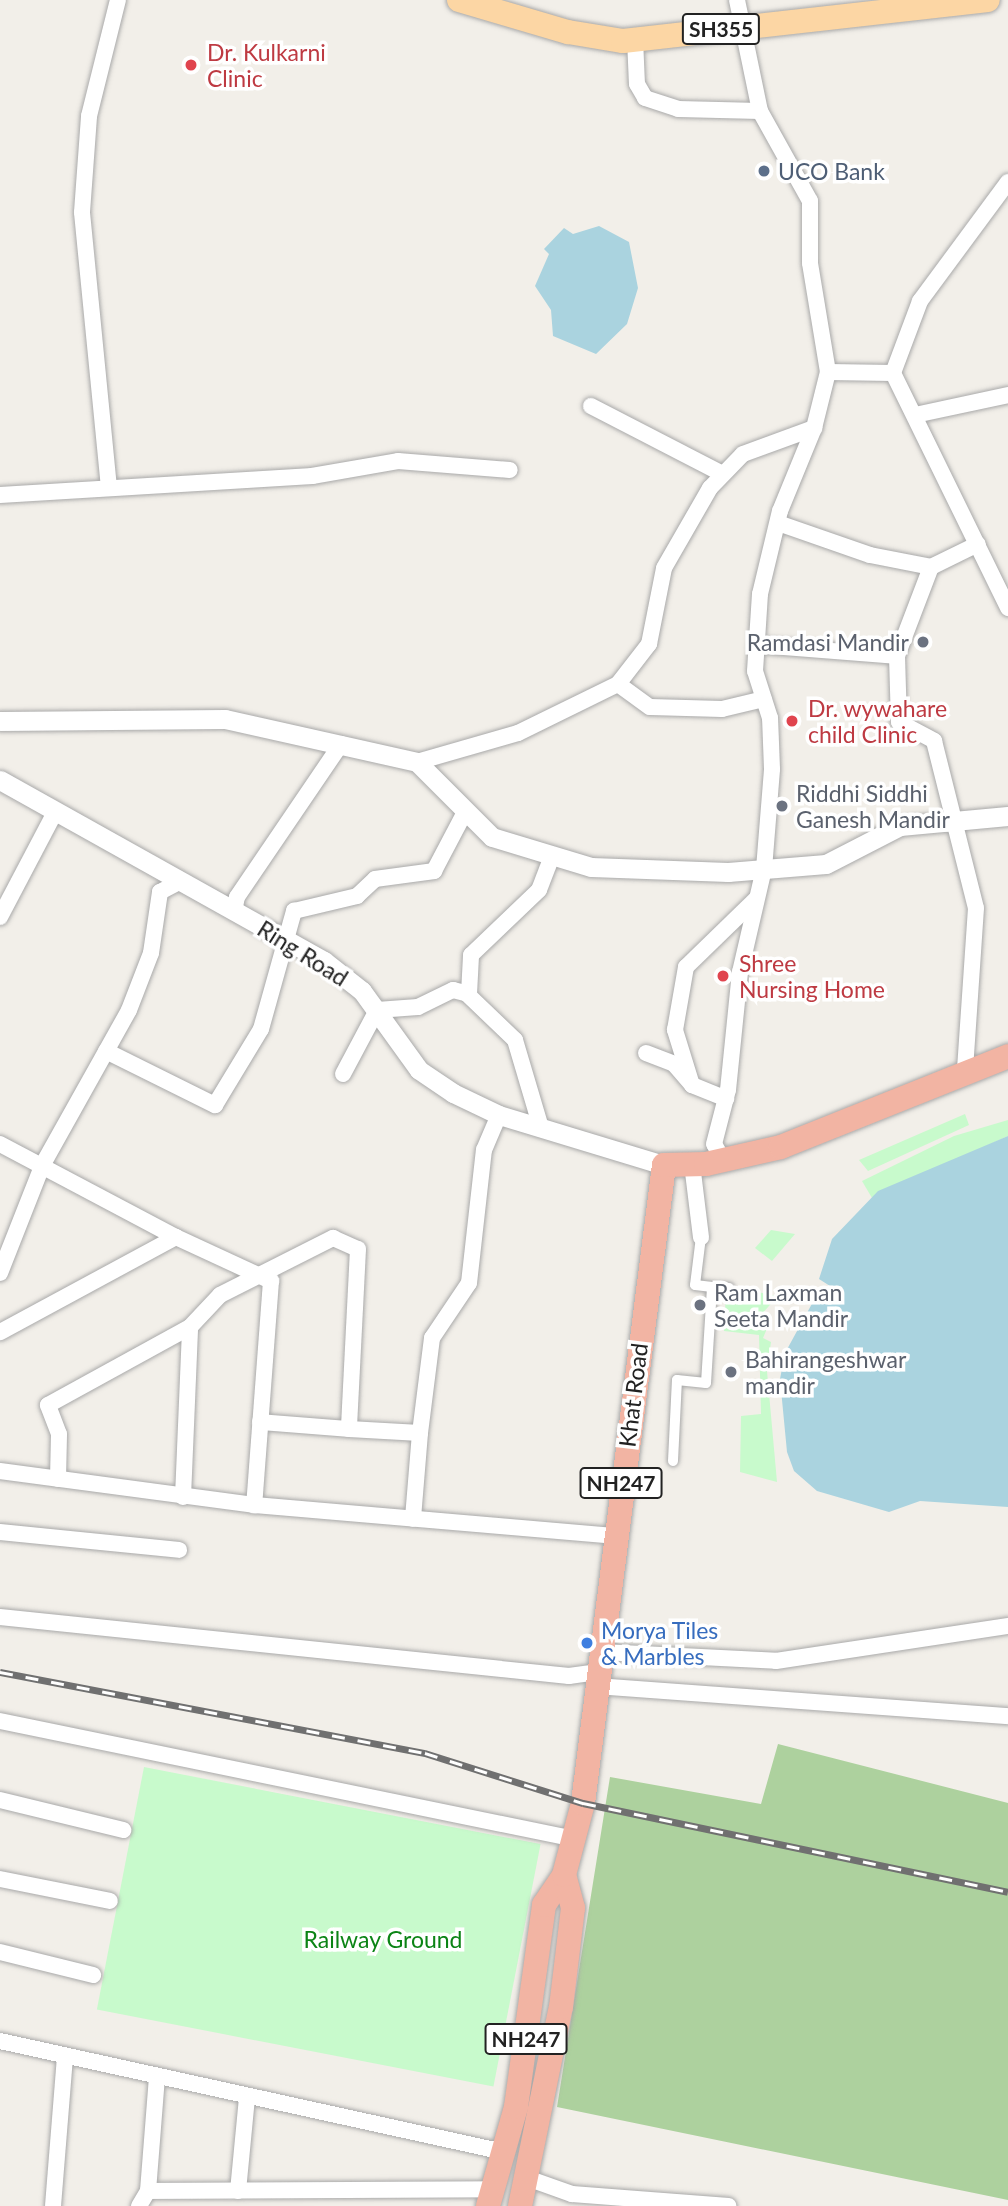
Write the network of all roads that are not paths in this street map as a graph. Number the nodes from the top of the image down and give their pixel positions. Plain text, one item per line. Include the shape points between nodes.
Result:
1 (118, 0) edge
2 (459, 0) edge
3 (737, 0) edge
4 (988, 0) edge
5 (740, 27) junction
6 (635, 39) junction
7 (760, 111) junction
8 (1002, 188) edge
9 (1008, 207) edge
10 (828, 372) junction
11 (893, 373) junction
12 (1008, 395) edge
13 (591, 407) dead end
14 (915, 415) junction
15 (814, 428) junction
16 (510, 470) dead end
17 (723, 474) junction
18 (109, 488) junction
19 (0, 495) edge
20 (778, 523) junction
21 (978, 544) junction
22 (931, 567) junction
23 (1008, 608) edge
24 (757, 645) junction
25 (897, 656) junction
26 (618, 684) junction
27 (764, 699) junction
28 (0, 721) edge
29 (341, 744) junction
30 (417, 762) junction
31 (0, 780) edge
32 (465, 812) junction
33 (54, 814) junction
34 (1008, 816) edge
35 (956, 819) junction
36 (552, 856) junction
37 (764, 869) junction
38 (180, 882) junction
39 (756, 899) junction
40 (234, 912) junction
41 (0, 917) edge
42 (285, 939) junction
43 (466, 993) junction
44 (377, 1010) junction
45 (106, 1051) junction
46 (646, 1053) dead end
47 (1008, 1056) edge
48 (965, 1069) junction
49 (343, 1074) dead end
50 (692, 1085) junction
51 (726, 1098) junction
52 (499, 1115) junction
53 (541, 1128) junction
54 (0, 1144) edge
55 (723, 1160) junction
56 (43, 1164) junction
57 (692, 1164) junction
58 (664, 1165) junction
59 (176, 1237) junction
60 (701, 1237) joint
61 (0, 1273) edge
62 (258, 1275) junction
63 (712, 1287) junction
64 (729, 1288) dead end
65 (190, 1327) junction
66 (0, 1332) edge
67 (260, 1422) junction
68 (349, 1429) junction
69 (420, 1433) junction
70 (673, 1461) dead end
71 (0, 1471) edge
72 (58, 1479) junction
73 (183, 1497) junction
74 (254, 1505) junction
75 (413, 1519) junction
76 (0, 1532) edge
77 (615, 1536) junction
78 (179, 1550) dead end
79 (0, 1617) edge
80 (1008, 1626) edge
81 (599, 1670) junction
82 (1008, 1716) edge
83 (0, 1721) edge
84 (0, 1800) edge
85 (123, 1830) dead end
86 (569, 1838) junction
87 (564, 1874) junction
88 (0, 1879) edge
89 (110, 1901) dead end
90 (0, 1952) edge
91 (93, 1975) dead end
92 (0, 2041) edge
93 (65, 2057) junction
94 (157, 2077) junction
95 (247, 2097) junction
96 (504, 2152) junction
97 (527, 2178) junction
98 (238, 2191) junction
99 (148, 2192) junction
100 (491, 2198) edge
101 (383, 2199) edge
102 (53, 2206) edge
103 (139, 2206) edge
104 (520, 2206) edge
105 (720, 2206) edge
106 (729, 2206) edge

1 - 18 street via 89,116 82,212
2 - 6 main road, SH355 via 568,32
3 - 5 street
4 - 5 main road, SH355
5 - 6 main road, SH355
5 - 7 street
6 - 7 street via 637,84 645,98 678,109
7 - 10 street via 810,201 810,262
8 - 9 street
8 - 11 street via 920,301
10 - 11 street
10 - 15 street
11 - 14 street
12 - 14 street
13 - 17 street
14 - 21 street
15 - 17 street via 743,454
15 - 20 street
16 - 18 street via 398,461 312,476
17 - 26 street via 664,568 649,644
18 - 19 street
20 - 22 street via 870,555
20 - 24 street via 760,594
21 - 22 street
21 - 23 street
22 - 25 street
24 - 25 street
24 - 27 street via 755,671
25 - 35 street via 898,722 934,741
26 - 27 street via 650,707 722,709
26 - 30 street via 518,733
27 - 37 street via 772,769
28 - 29 street via 225,719
29 - 30 street
29 - 40 street via 237,897
30 - 32 street
31 - 33 street, Ring Road
32 - 36 street via 492,837
32 - 42 street via 434,871 375,879 357,896 294,911
33 - 38 street, Ring Road
33 - 41 street
34 - 35 street
35 - 37 street via 900,826 826,864
35 - 48 street via 976,908
36 - 37 street via 591,867
36 - 43 street via 539,890 471,955 474,972
37 - 39 street
38 - 40 street, Ring Road
38 - 45 street via 160,892 151,953
39 - 50 street via 686,967 675,1030
39 - 51 street via 740,972
40 - 42 street, Ring Road
42 - 44 street, Ring Road via 324,961
42 - 45 street via 287,949 261,1029 215,1105
43 - 44 street via 453,990 418,1007
43 - 53 street via 515,1040
44 - 49 street
44 - 52 street, Ring Road via 419,1070
45 - 56 street
46 - 50 street via 674,1064
47 - 48 highway
48 - 55 highway via 780,1147
50 - 51 street
51 - 55 street via 714,1144
52 - 53 street, Ring Road
52 - 69 street via 484,1150 468,1283 432,1338
53 - 58 street, Ring Road
54 - 56 street
55 - 57 highway
56 - 59 street
56 - 61 street
57 - 58 highway
57 - 60 street
58 - 77 highway, Khat Road / NH247
59 - 62 street
59 - 66 street
60 - 63 street via 695,1285
62 - 65 street via 220,1295
62 - 67 street via 271,1281
62 - 68 street via 333,1238 358,1249
63 - 64 street
63 - 70 street via 706,1382 677,1380
65 - 72 street via 48,1405 59,1434
65 - 73 street
67 - 68 street
67 - 74 street
68 - 69 street
69 - 75 street
71 - 72 street
72 - 73 street
73 - 74 street
74 - 75 street
75 - 77 street
76 - 78 street
77 - 81 highway, Khat Road / NH247
79 - 81 street via 569,1676
80 - 81 street via 776,1661
81 - 82 street
81 - 86 highway, Khat Road / NH247 via 583,1803
83 - 86 street
84 - 85 street
86 - 87 highway, Khat Road / NH247
87 - 96 highway, Khat Road / NH247 via 544,1905 516,2107
87 - 97 highway, Khat Road / NH247 via 573,1908 544,2112
88 - 89 street
90 - 91 street
92 - 93 street
93 - 94 street
93 - 102 street
94 - 95 street
94 - 99 street
95 - 96 street
95 - 98 street
96 - 100 highway, Khat Road / NH247
97 - 104 highway, Khat Road / NH247
97 - 105 street via 572,2194
98 - 99 street
98 - 101 street
99 - 103 street
100 - 101 street
105 - 106 street

